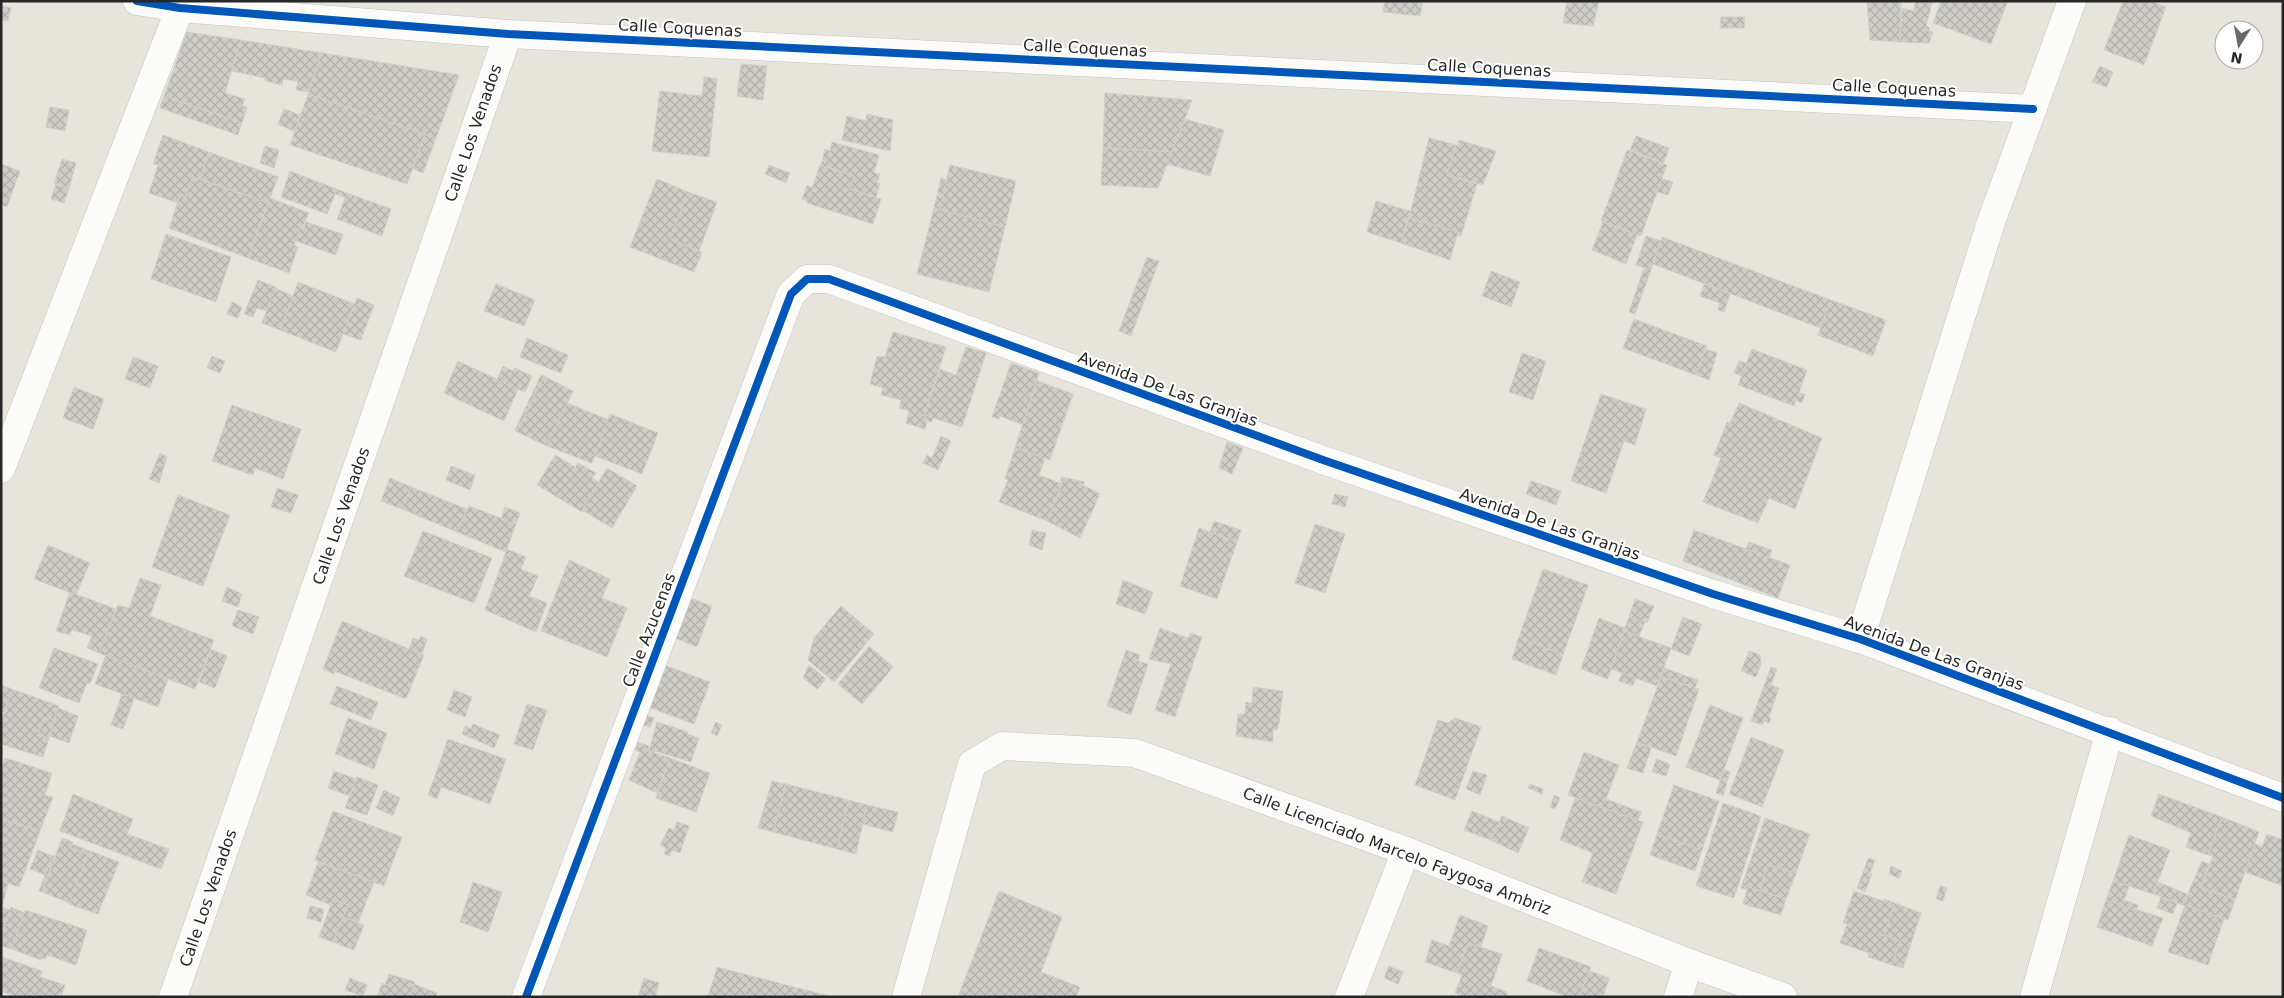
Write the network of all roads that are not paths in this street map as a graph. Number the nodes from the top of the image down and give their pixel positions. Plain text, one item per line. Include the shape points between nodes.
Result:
1 (137, 1) edge
2 (2072, 1) edge
3 (180, 8) junction
4 (508, 34) junction
5 (2033, 109) junction
6 (807, 278) joint
7 (1, 469) edge
8 (1860, 639) junction
9 (2110, 731) junction
10 (2283, 798) edge
11 (1406, 852) junction
12 (1689, 963) junction
13 (173, 997) edge
14 (526, 997) edge
15 (906, 997) edge
16 (1349, 997) edge
17 (1678, 997) edge
18 (1783, 997) edge
19 (2034, 997) edge

1 - 3 street, Calle Coquenas
2 - 5 street
3 - 4 street, Calle Coquenas
3 - 7 street
4 - 5 street, Calle Coquenas
4 - 13 street, Calle Los Venados
5 - 8 street via 1991,222
6 - 8 street, Avenida De Las Granjas via 829,279 1323,460 1713,594
6 - 14 street, Calle Azucenas via 791,294
8 - 9 street, Avenida De Las Granjas
9 - 10 street, Avenida De Las Granjas
9 - 19 street
11 - 12 street, Calle Licenciado Marcelo Faygosa Ambriz
11 - 15 street, Calle Licenciado Marcelo Faygosa Ambriz via 1135,753 1002,746 972,764
11 - 16 street
12 - 17 street
12 - 18 street, Calle Licenciado Marcelo Faygosa Ambriz

